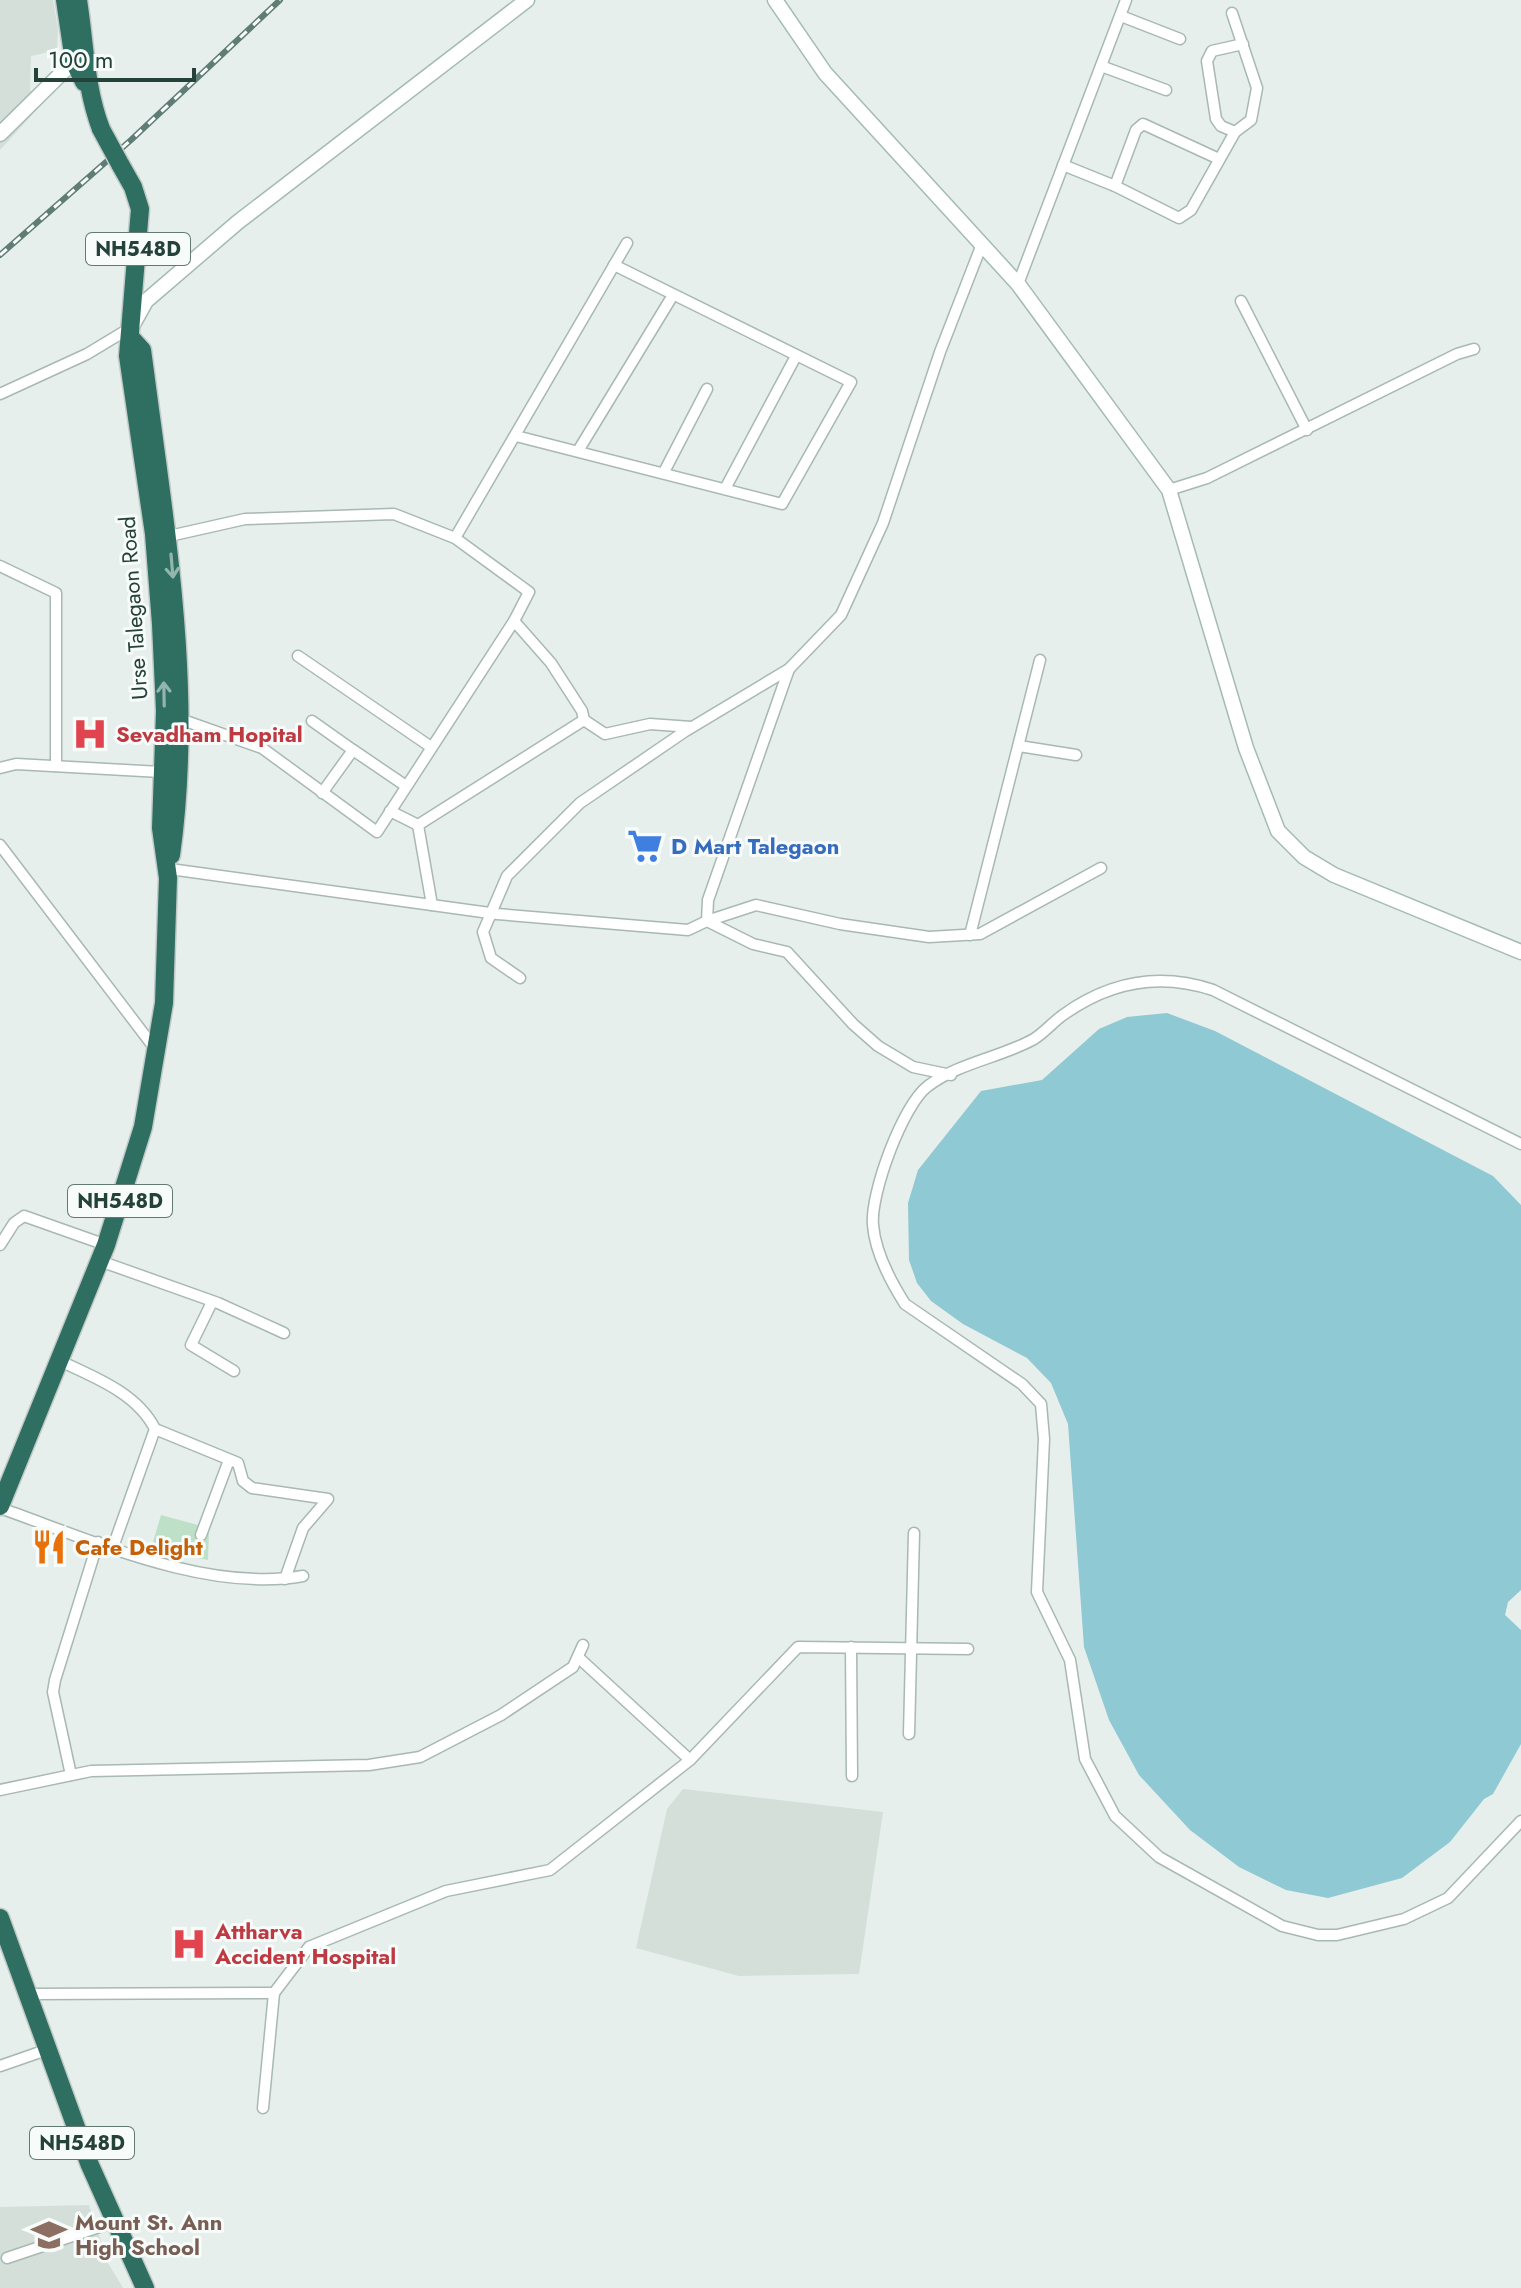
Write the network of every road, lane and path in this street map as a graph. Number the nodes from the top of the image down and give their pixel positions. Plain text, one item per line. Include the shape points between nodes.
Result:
1 (65, 0) edge
2 (78, 0) edge
3 (527, 0) edge
4 (775, 0) edge
5 (1126, 0) edge
6 (1232, 13) dead end
7 (1121, 16) junction
8 (1180, 39) dead end
9 (1243, 44) junction
10 (74, 61) junction
11 (1101, 66) junction
12 (87, 88) junction
13 (1166, 90) dead end
14 (1235, 132) junction
15 (0, 134) edge
16 (1219, 159) junction
17 (1063, 165) junction
18 (1115, 186) junction
19 (627, 243) dead end
20 (982, 244) junction
21 (614, 265) junction
22 (1018, 284) junction
23 (673, 295) junction
24 (1241, 301) dead end
25 (135, 338) junction
26 (1474, 349) dead end
27 (796, 356) junction
28 (707, 389) dead end
29 (0, 394) edge
30 (1307, 430) junction
31 (516, 436) junction
32 (578, 451) junction
33 (664, 472) junction
34 (726, 487) junction
35 (1169, 490) junction
36 (161, 538) junction
37 (455, 538) junction
38 (0, 566) edge
39 (514, 621) junction
40 (298, 656) dead end
41 (1040, 660) dead end
42 (789, 669) junction
43 (180, 719) junction
44 (584, 720) junction
45 (312, 721) dead end
46 (691, 727) junction
47 (1019, 746) junction
48 (431, 747) junction
49 (353, 750) junction
50 (1076, 755) dead end
51 (56, 766) junction
52 (0, 768) edge
53 (161, 772) junction
54 (406, 786) junction
55 (322, 793) junction
56 (390, 811) junction
57 (418, 825) junction
58 (0, 845) edge
59 (1101, 868) dead end
60 (169, 873) junction
61 (432, 905) junction
62 (491, 913) junction
63 (707, 921) junction
64 (970, 935) junction
65 (1521, 952) edge
66 (520, 978) dead end
67 (157, 1051) junction
68 (951, 1075) junction
69 (1521, 1144) edge
70 (0, 1245) edge
71 (103, 1253) junction
72 (212, 1302) junction
73 (284, 1333) dead end
74 (60, 1361) junction
75 (234, 1371) dead end
76 (155, 1429) junction
77 (229, 1460) junction
78 (0, 1507) edge
79 (914, 1533) dead end
80 (201, 1535) dead end
81 (98, 1542) junction
82 (113, 1547) junction
83 (303, 1576) dead end
84 (285, 1579) junction
85 (583, 1645) dead end
86 (851, 1647) junction
87 (911, 1648) junction
88 (968, 1649) dead end
89 (579, 1658) junction
90 (909, 1734) dead end
91 (690, 1760) junction
92 (71, 1775) junction
93 (852, 1776) dead end
94 (0, 1790) edge
95 (1521, 1821) edge
96 (0, 1918) edge
97 (274, 1993) junction
98 (29, 1994) junction
99 (49, 2049) junction
100 (0, 2066) edge
101 (263, 2108) dead end
102 (114, 2222) junction
103 (7, 2258) dead end
104 (145, 2288) edge

1 - 10 highway, NH548D
2 - 12 highway, NH548D
3 - 25 street via 238,222 146,301
4 - 20 street via 825,73
5 - 7 street
6 - 9 street
7 - 8 street
7 - 11 street
9 - 14 street via 1257,88 1251,120
9 - 14 street via 1212,51 1207,61 1216,119
10 - 12 highway, NH548D
10 - 15 street
11 - 13 street
11 - 17 street
12 - 25 highway, Urse Talegaon Road / NH548D, bridge via 140,209
14 - 16 street
16 - 18 street via 1191,210 1179,218
16 - 18 street via 1143,124
17 - 18 street
17 - 22 street
19 - 21 street
20 - 22 street
20 - 42 street via 883,523 841,615
21 - 23 street
21 - 31 street
22 - 35 street
23 - 27 street
23 - 32 street
24 - 30 street
25 - 29 street
25 - 36 highway, Urse Talegaon Road / NH548D via 128,356
26 - 30 street
27 - 34 street
27 - 34 street via 851,382 782,504
28 - 33 street
30 - 35 street via 1207,478
31 - 32 street
31 - 37 street
32 - 33 street
33 - 34 street
35 - 65 street via 1246,748 1278,831 1304,857 1334,875
36 - 37 street via 245,519 394,514
36 -> 43 highway, NH548D via 177,626
53 -> 36 highway, Urse Talegaon Road / NH548D
37 - 39 street via 529,592
38 - 51 street via 56,593
39 - 44 street via 551,663
39 - 48 street
40 - 48 street
41 - 47 street
42 - 46 street
42 - 63 street via 708,900
43 - 55 street via 262,748
43 - 60 highway, NH548D
44 - 46 street via 605,734 650,724
44 - 57 street
45 - 49 street
46 - 62 street via 580,803 507,876
47 - 50 street
47 - 64 street
48 - 54 street
49 - 54 street
49 - 55 street
51 - 52 street
51 - 53 street
53 - 60 highway, Urse Talegaon Road / NH548D via 161,828
54 - 56 street
55 - 56 street via 377,832
56 - 57 street
57 - 61 street
58 - 67 street
59 - 64 street via 1004,923
60 - 61 street
60 - 67 highway, Urse Talegaon Road / NH548D
61 - 62 street
62 - 63 street via 688,930
62 - 66 street via 483,932 491,958
63 - 64 street via 756,905 929,937
63 - 68 street via 753,944 787,952 878,1046 913,1067
67 - 71 highway, Urse Talegaon Road / NH548D via 143,1127
68 - 69 street via 1022,1045 1112,988 1145,980 1189,982
68 - 95 street via 925,1088 896,1138 874,1206 874,1233 894,1287 913,1312 1022,1384 1041,1404 1037,1592 1070,1660 1085,1759 1115,1816 1167,1864 1282,1926 1318,1935 1404,1919 1448,1898
70 - 71 street via 24,1216
71 - 72 street
71 - 74 highway, Urse Talegaon Road / NH548D
72 - 73 street
72 - 75 street via 191,1345
74 - 76 street via 134,1402
74 - 78 highway, Urse Talegaon Road / NH548D
76 - 77 street
76 - 82 street
77 - 80 street
77 - 84 street via 238,1463 243,1481 252,1488 328,1499 303,1528
78 - 81 street
79 - 87 street
81 - 82 street
81 - 92 street via 53,1692
82 - 84 street via 238,1578
83 - 84 street
85 - 89 street
86 - 87 street
86 - 91 street via 798,1647
86 - 93 street
87 - 88 street
87 - 90 street
89 - 91 street
89 - 92 street via 501,1715 420,1757 369,1765
91 - 97 street via 550,1870 446,1891 309,1947
92 - 94 street
96 - 98 highway, NH548D
97 - 98 street
97 - 101 street
98 - 99 highway, NH548D
99 - 100 street
99 - 102 highway, NH548D
102 - 103 street
102 - 104 highway, NH548D

